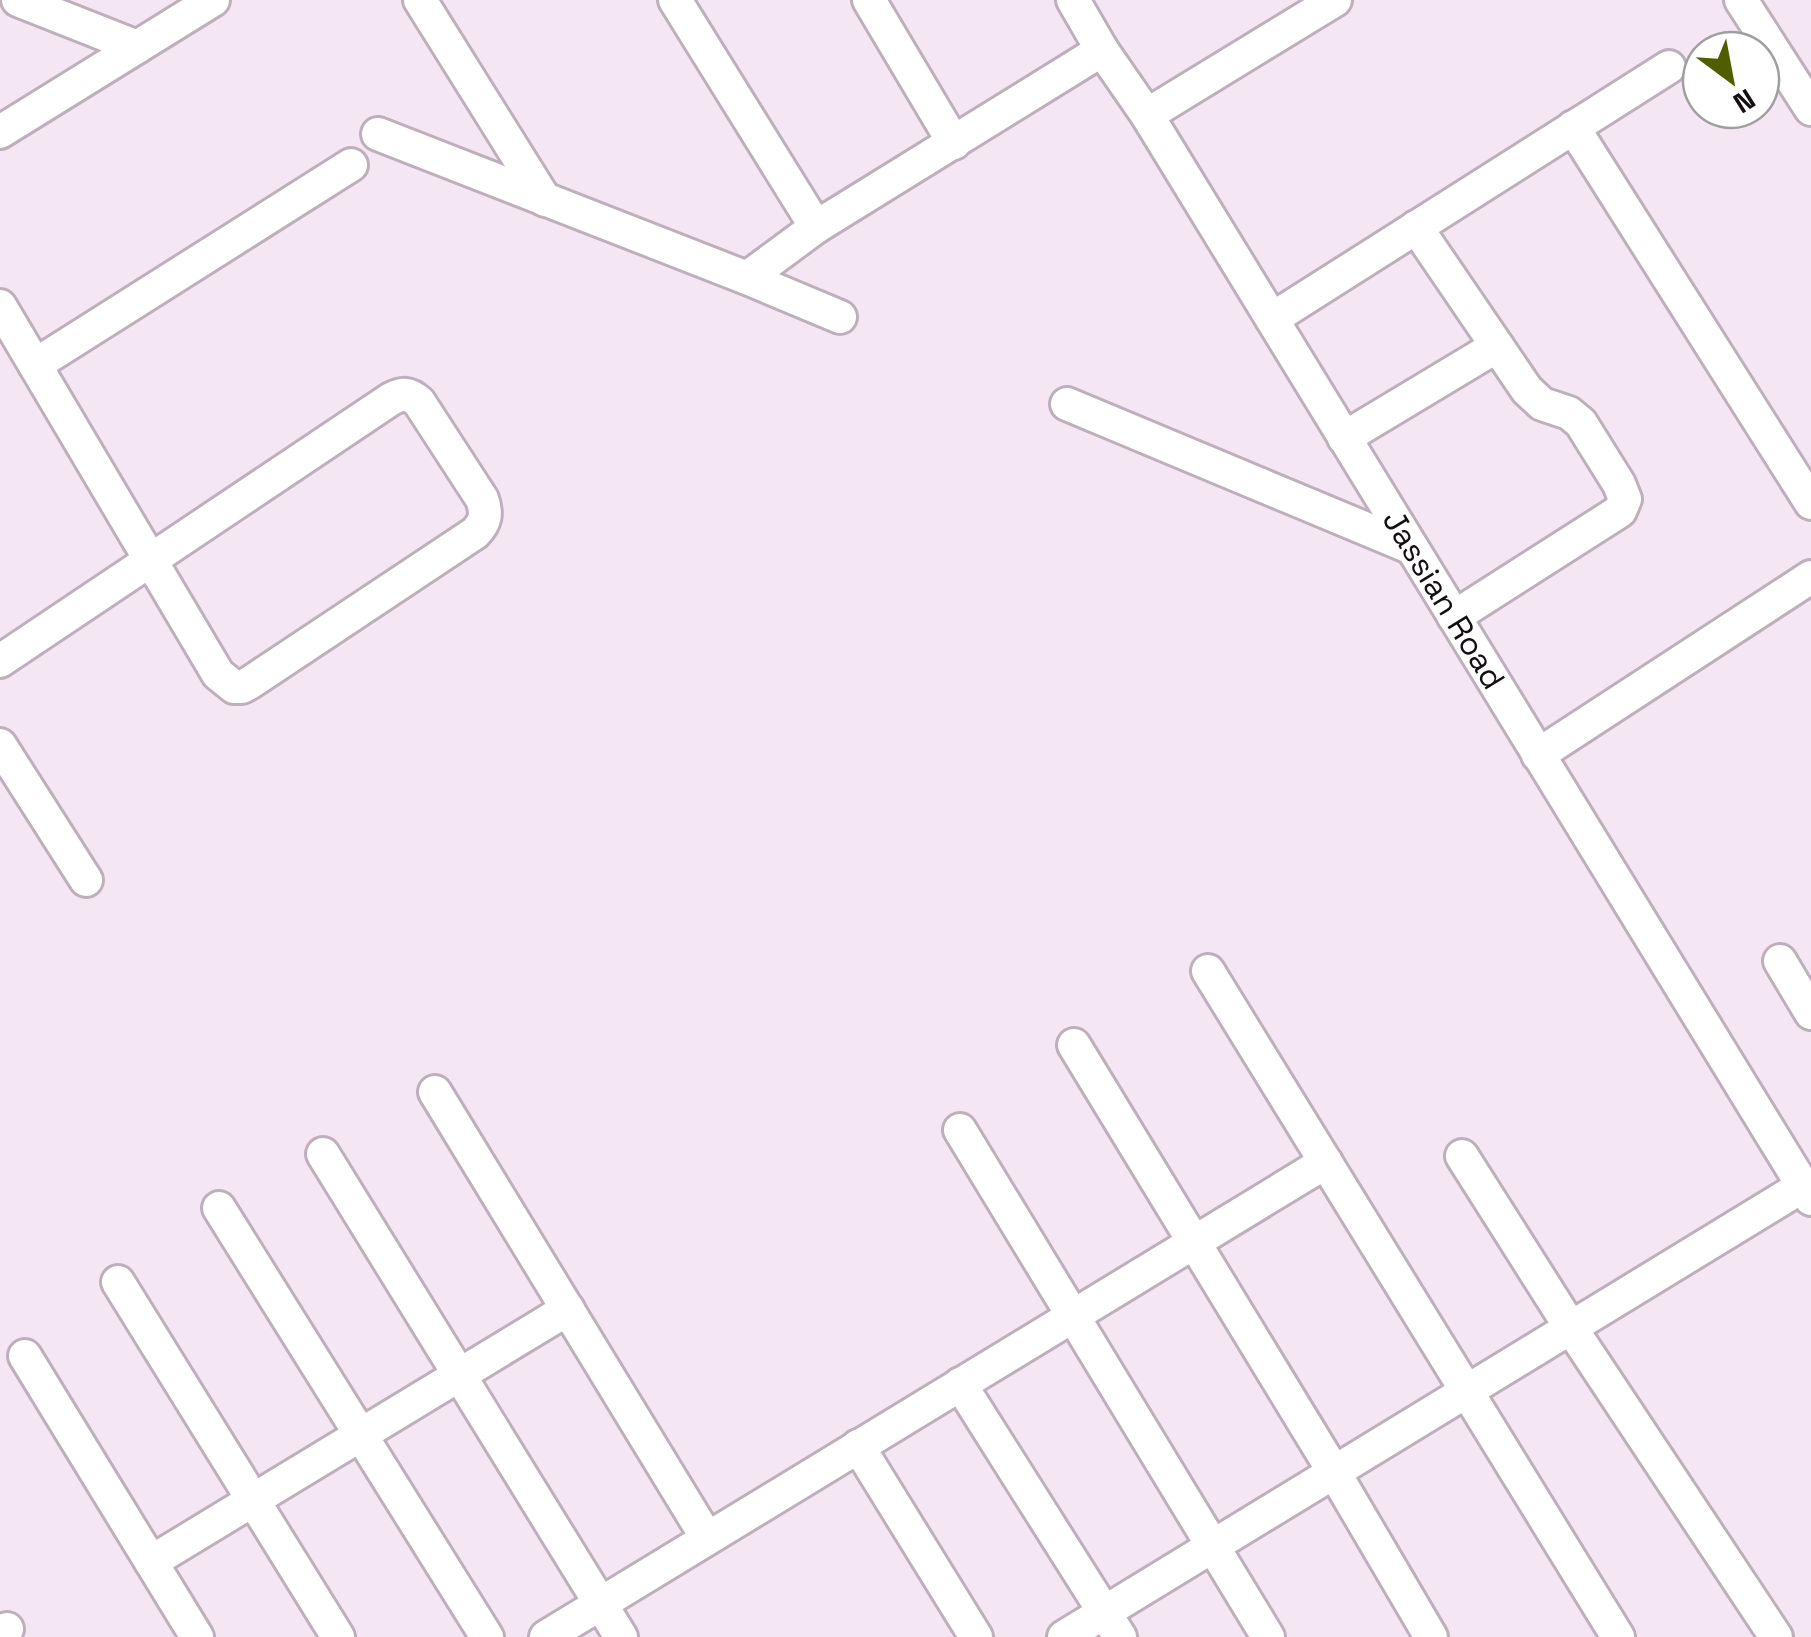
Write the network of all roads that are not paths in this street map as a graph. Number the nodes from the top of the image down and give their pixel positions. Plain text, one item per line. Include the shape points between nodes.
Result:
1 (18, 0) edge
2 (213, 0) edge
3 (420, 0) edge
4 (675, 0) edge
5 (869, 0) edge
6 (1072, 0) edge
7 (1336, 0) edge
8 (1741, 0) edge
9 (138, 47) junction
10 (1102, 50) junction
11 (1669, 66) dead end
12 (1811, 109) edge
13 (1147, 115) junction
14 (1574, 127) junction
15 (0, 132) edge
16 (378, 134) dead end
17 (954, 144) junction
18 (351, 165) dead end
19 (545, 200) junction
20 (816, 227) junction
21 (1416, 228) junction
22 (746, 278) junction
23 (0, 306) edge
24 (840, 317) dead end
25 (1272, 319) junction
26 (1497, 346) junction
27 (35, 365) junction
28 (1067, 404) dead end
29 (1344, 438) junction
30 (1811, 503) edge
31 (1412, 548) junction
32 (151, 562) junction
33 (1811, 577) edge
34 (1454, 617) junction
35 (0, 661) edge
36 (0, 745) edge
37 (1538, 754) junction
38 (86, 880) dead end
39 (1780, 961) dead end
40 (1208, 971) dead end
41 (1811, 1012) edge
42 (1074, 1046) dead end
43 (436, 1092) dead end
44 (960, 1130) dead end
45 (322, 1154) dead end
46 (1462, 1156) dead end
47 (1326, 1162) junction
48 (1807, 1193) edge
49 (219, 1208) dead end
50 (1194, 1242) junction
51 (118, 1282) dead end
52 (568, 1310) junction
53 (1073, 1316) junction
54 (1571, 1328) junction
55 (25, 1356) dead end
56 (459, 1376) junction
57 (960, 1384) junction
58 (1466, 1392) junction
59 (361, 1435) junction
60 (858, 1446) junction
61 (1334, 1472) junction
62 (253, 1500) junction
63 (707, 1538) junction
64 (1213, 1546) junction
65 (151, 1562) junction
66 (600, 1603) junction
67 (1112, 1625) edge
68 (197, 1637) edge
69 (338, 1637) edge
70 (488, 1637) edge
71 (546, 1637) edge
72 (621, 1637) edge
73 (976, 1637) edge
74 (1064, 1637) edge
75 (1268, 1637) edge
76 (1431, 1637) edge
77 (1618, 1637) edge
78 (1776, 1637) edge

1 - 9 street
2 - 9 street
3 - 19 street
4 - 20 street
5 - 17 street
6 - 10 street, Jassian Road
7 - 13 street
8 - 12 street
9 - 15 street
10 - 13 street, Jassian Road
10 - 17 street
11 - 14 street
13 - 25 street, Jassian Road
14 - 21 street
14 - 30 street
16 - 19 street
17 - 20 street
18 - 27 street
19 - 22 street
20 - 22 street
21 - 25 street
21 - 26 street
22 - 24 street
23 - 27 street
25 - 29 street, Jassian Road
26 - 29 street
26 - 34 street via 1542,404 1581,423 1625,498 1620,512
27 - 32 street
28 - 31 street
29 - 31 street, Jassian Road
31 - 34 street, Jassian Road
32 - 32 street via 402,394 419,402 485,507 475,532 242,687 218,674
32 - 35 street
33 - 37 street
34 - 37 street, Jassian Road
36 - 38 street
37 - 48 street, Jassian Road
39 - 41 street
40 - 47 street
42 - 50 street
43 - 52 street
44 - 53 street
45 - 56 street
46 - 54 street
47 - 50 street
47 - 58 street
48 - 54 street
49 - 59 street
50 - 53 street
50 - 61 street
51 - 62 street
52 - 56 street
52 - 63 street
53 - 57 street
53 - 64 street
54 - 58 street
54 - 78 street
55 - 65 street
56 - 59 street
56 - 66 street
57 - 60 street
57 - 67 street
58 - 61 street
58 - 77 street
59 - 62 street
59 - 70 street
60 - 63 street
60 - 73 street
61 - 64 street
61 - 76 street
62 - 65 street
62 - 69 street
63 - 66 street
64 - 67 street
64 - 75 street
65 - 68 street
66 - 71 street
66 - 72 street
67 - 74 street

